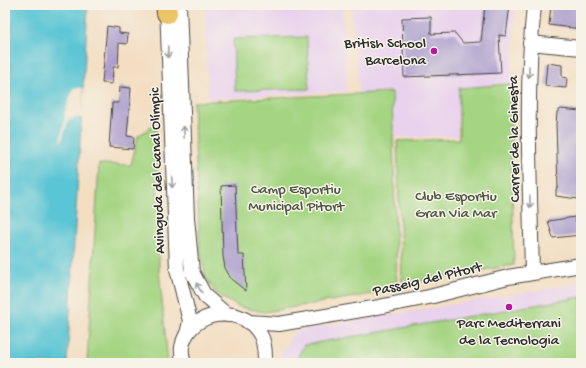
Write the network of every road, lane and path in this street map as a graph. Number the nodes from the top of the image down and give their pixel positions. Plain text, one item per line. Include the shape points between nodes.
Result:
1 (534, 5) edge
2 (173, 7) edge
3 (530, 43) junction
4 (581, 48) edge
5 (581, 265) edge
6 (532, 272) junction
7 (227, 315) junction
8 (248, 322) junction
9 (279, 324) junction
10 (187, 334) junction
11 (264, 345) junction
12 (183, 363) edge
13 (265, 363) edge

1 - 3 street, Carrer de la Ginesta
7 -> 2 street, Avinguda del Canal Olímpic via 205,296 192,272
2 -> 10 street, Avinguda del Canal Olímpic via 177,269 190,321
3 - 4 street
3 -> 6 street, Carrer de la Ginesta
5 - 6 street, Passeig del Pitort
6 - 9 street, Passeig del Pitort via 429,297
7 - 8 street
7 - 10 street via 214,314 204,318
8 - 9 street, Passeig del Pitort
8 - 11 street via 258,331
9 - 11 street via 270,331
10 - 12 street, Avinguda del Canal Olímpic via 182,348
11 - 13 street

